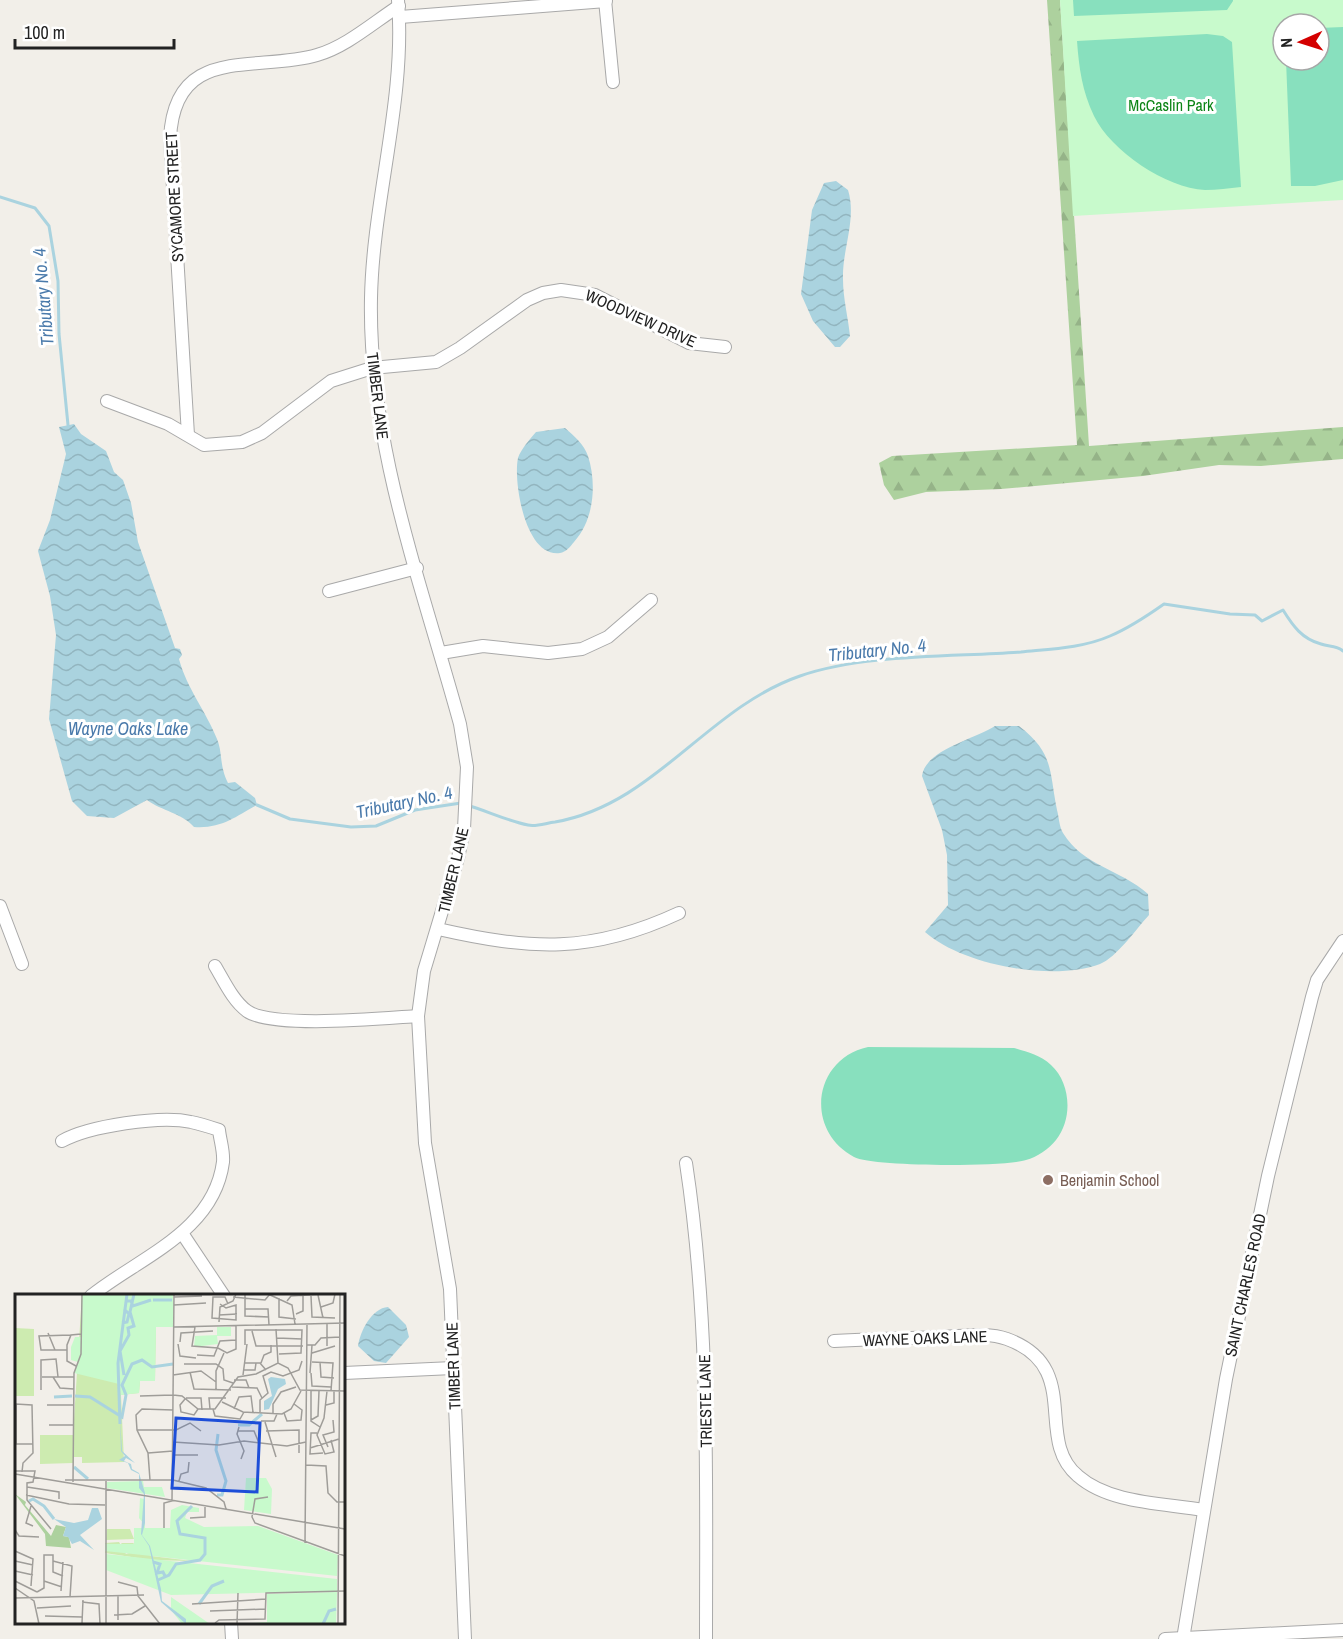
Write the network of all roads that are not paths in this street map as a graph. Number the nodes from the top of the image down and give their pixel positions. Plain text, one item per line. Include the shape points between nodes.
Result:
1 (605, 1) edge
2 (399, 8) edge
3 (613, 82) dead end
4 (725, 347) dead end
5 (372, 368) junction
6 (107, 401) dead end
7 (188, 435) junction
8 (417, 568) junction
9 (329, 591) dead end
10 (651, 600) dead end
11 (441, 653) junction
12 (0, 906) edge
13 (679, 913) dead end
14 (438, 929) junction
15 (1343, 941) edge
16 (22, 964) dead end
17 (215, 966) dead end
18 (418, 1016) junction
19 (62, 1141) dead end
20 (686, 1163) dead end
21 (182, 1233) junction
22 (94, 1294) edge
23 (223, 1294) edge
24 (834, 1341) dead end
25 (453, 1368) junction
26 (345, 1372) edge
27 (1204, 1510) junction
28 (231, 1624) edge
29 (1343, 1630) edge
30 (232, 1639) edge
31 (465, 1639) edge
32 (706, 1639) edge
33 (1165, 1639) edge
34 (1183, 1639) edge

1 - 2 street, SYCAMORE STREET
1 - 3 street
2 - 5 street, TIMBER LANE via 398,74 373,253
2 - 7 street, SYCAMORE STREET via 318,55 214,70 187,88 175,109 170,139
4 - 5 street, WOODVIEW DRIVE via 689,343 595,295 561,290 527,300 436,362
5 - 7 street, WOODVIEW DRIVE via 331,381 253,438 204,445
5 - 8 street, TIMBER LANE via 387,458
6 - 7 street, WOODVIEW DRIVE
8 - 9 street
8 - 11 street, TIMBER LANE
10 - 11 street via 608,637 582,649 548,653 483,646
11 - 14 street, TIMBER LANE via 464,747 466,802 458,858
12 - 16 street
13 - 14 street via 628,934 556,945 508,944
14 - 18 street, TIMBER LANE via 424,971
15 - 27 street, SAINT CHARLES ROAD via 1317,980 1268,1176 1226,1379
17 - 18 street via 248,1012 283,1020
18 - 25 street, TIMBER LANE via 425,1143 448,1273
19 - 21 street via 116,1124 185,1121 219,1130 221,1169 208,1198
20 - 32 street, TRIESTE LANE via 695,1219 706,1376
21 - 22 street
21 - 23 street
24 - 27 street, WAYNE OAKS LANE via 987,1335 1014,1342 1033,1354 1049,1376 1056,1403 1059,1446 1076,1475 1111,1494
25 - 26 street
25 - 31 street, TIMBER LANE
27 - 34 street, SAINT CHARLES ROAD
28 - 30 street
29 - 34 street
33 - 34 street

